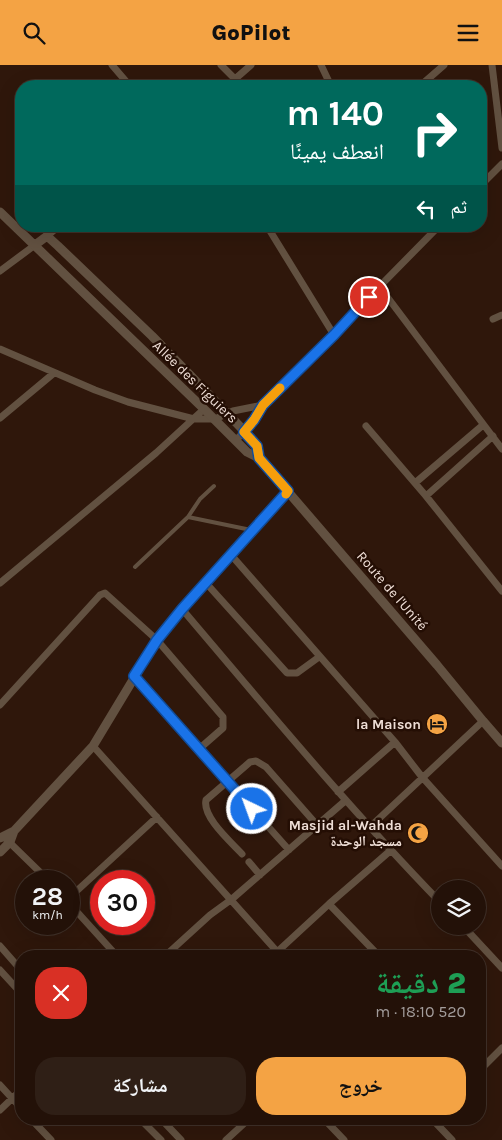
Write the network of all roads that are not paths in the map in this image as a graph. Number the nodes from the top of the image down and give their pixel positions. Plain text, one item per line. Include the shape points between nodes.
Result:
1 (112, 65) edge
2 (222, 65) edge
3 (251, 65) edge
4 (321, 65) edge
5 (444, 65) edge
6 (492, 65) edge
7 (235, 79) joint
8 (125, 80) edge
9 (328, 80) edge
10 (427, 80) edge
11 (502, 148) edge
12 (502, 164) edge
13 (487, 179) edge
14 (0, 212) edge
15 (15, 227) edge
16 (21, 232) edge
17 (52, 232) edge
18 (271, 232) edge
19 (433, 232) edge
20 (47, 236) junction
21 (34, 245) junction
22 (0, 271) edge
23 (379, 286) junction
24 (502, 315) edge
25 (493, 319) dead end
26 (334, 335) junction
27 (0, 349) edge
28 (54, 373) junction
29 (263, 405) junction
30 (204, 409) junction
31 (226, 413) junction
32 (0, 418) edge
33 (194, 419) junction
34 (215, 419) junction
35 (366, 425) dead end
36 (483, 425) junction
37 (244, 432) junction
38 (493, 436) junction
39 (236, 440) junction
40 (502, 449) edge
41 (259, 458) junction
42 (415, 483) junction
43 (214, 485) dead end
44 (288, 491) junction
45 (426, 496) junction
46 (188, 517) junction
47 (254, 531) junction
48 (232, 556) junction
49 (135, 567) dead end
50 (0, 583) edge
51 (206, 583) junction
52 (502, 591) edge
53 (182, 609) junction
54 (157, 640) junction
55 (319, 657) junction
56 (134, 676) junction
57 (0, 705) edge
58 (483, 721) junction
59 (395, 742) junction
60 (502, 743) edge
61 (93, 746) junction
62 (199, 749) junction
63 (422, 777) junction
64 (228, 781) junction
65 (338, 792) junction
66 (345, 801) junction
67 (157, 817) junction
68 (317, 825) junction
69 (370, 827) junction
70 (14, 831) junction
71 (1, 836) edge
72 (10, 843) junction
73 (289, 850) junction
74 (390, 851) junction
75 (0, 852) edge
76 (242, 854) dead end
77 (249, 862) dead end
78 (502, 865) edge
79 (38, 870) edge
80 (260, 875) junction
81 (80, 888) edge
82 (431, 893) edge
83 (232, 899) junction
84 (329, 903) junction
85 (80, 915) edge
86 (471, 935) edge
87 (0, 946) edge
88 (112, 950) edge
89 (173, 950) edge
90 (276, 950) edge
91 (283, 950) edge
92 (373, 950) edge
93 (485, 950) edge
94 (486, 951) edge
95 (15, 963) edge
96 (502, 968) edge
97 (0, 970) edge
98 (15, 986) edge
99 (502, 1048) edge
100 (486, 1062) edge
101 (0, 1085) edge
102 (15, 1095) edge
103 (12, 1098) junction
104 (15, 1101) edge
105 (0, 1110) edge
106 (37, 1125) edge
107 (146, 1125) edge
108 (167, 1125) edge
109 (242, 1125) edge
110 (330, 1125) edge
111 (438, 1125) edge
112 (51, 1140) edge
113 (161, 1140) edge
114 (181, 1140) edge
115 (226, 1140) edge
116 (344, 1140) edge
117 (452, 1140) edge

1 - 8 street
2 - 7 street
3 - 7 street
4 - 9 street
5 - 10 street
6 - 11 street
12 - 13 street
14 - 15 street, Allée des Figuiers
16 - 21 street, Allée des Figuiers
17 - 20 street
18 - 26 street
19 - 23 street
20 - 21 street
20 - 31 street, Allée des Figuiers via 152,336
21 - 22 street
21 - 30 street, Allée des Figuiers
23 - 26 street
23 - 36 street
24 - 25 street
26 - 29 street
27 - 28 street
28 - 32 street
28 - 33 street via 94,391
29 - 31 street
29 - 37 street
30 - 33 street
30 - 34 street, Allée des Figuiers
31 - 34 street
31 - 37 street, Allée des Figuiers
33 - 34 street
33 - 50 street
34 - 39 street, Allée des Figuiers
35 - 42 street
36 - 38 street
36 - 42 street
37 - 39 street
37 - 41 street, Allée des Figuiers via 257,446
38 - 40 street
38 - 45 street
39 - 41 street, Allée des Figuiers via 248,453
41 - 44 street, Route de l'Unité
42 - 45 street
43 - 46 lane
44 - 47 street
44 - 58 street, Route de l'Unité
45 - 52 street
46 - 47 lane
46 - 49 lane
47 - 48 street
48 - 51 street
48 - 55 street
51 - 53 street
51 - 55 street via 287,673 297,673
53 - 54 street
53 - 65 street
54 - 56 street
54 - 57 street via 102,593
54 - 62 street via 223,717 223,728
55 - 59 street
56 - 61 street
56 - 62 street
58 - 60 street, Route de l'Unité
58 - 63 street
59 - 63 street
59 - 65 street
61 - 67 street
61 - 70 street
62 - 64 street
63 - 69 street
63 - 78 street
64 - 68 street via 250,762 261,763
64 - 73 street
64 - 76 street via 206,800 205,805 208,817
65 - 66 street
66 - 68 street
66 - 69 street
67 - 81 street
67 - 83 street
68 - 73 street
69 - 74 street
70 - 71 street
70 - 72 street
71 - 72 street
72 - 75 street
72 - 79 street
73 - 80 street
74 - 82 street
74 - 84 street
77 - 80 street
80 - 83 street
83 - 89 street
83 - 90 street
84 - 91 street
84 - 92 street
85 - 88 street
86 - 93 street
87 - 95 street
94 - 96 street
97 - 98 street
99 - 100 street
101 - 103 street
102 - 103 street
103 - 104 street
103 - 105 street
106 - 112 street
107 - 113 street
108 - 114 street
109 - 115 street
110 - 116 street
111 - 117 street

